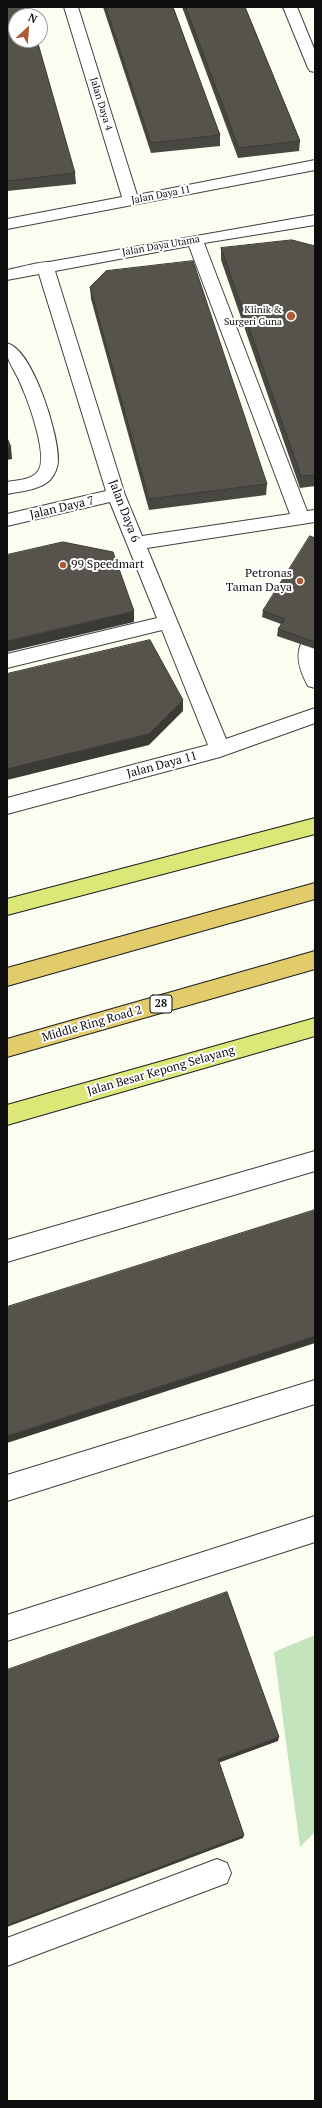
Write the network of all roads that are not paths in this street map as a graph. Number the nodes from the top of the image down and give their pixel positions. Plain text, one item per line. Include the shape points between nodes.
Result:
1 (71, 7) edge
2 (290, 7) edge
3 (315, 68) edge
4 (315, 165) edge
5 (131, 201) junction
6 (315, 220) edge
7 (7, 224) edge
8 (195, 240) junction
9 (45, 266) junction
10 (7, 274) edge
11 (7, 348) edge
12 (7, 488) edge
13 (116, 495) junction
14 (308, 517) edge
15 (7, 520) edge
16 (136, 543) junction
17 (168, 622) junction
18 (309, 647) edge
19 (7, 661) edge
20 (315, 681) edge
21 (315, 715) edge
22 (220, 749) junction
23 (7, 806) edge
24 (315, 826) edge
25 (315, 891) edge
26 (7, 907) edge
27 (315, 960) edge
28 (7, 977) edge
29 (315, 1027) edge
30 (7, 1048) edge
31 (7, 1115) edge
32 (315, 1161) edge
33 (7, 1250) edge
34 (315, 1392) edge
35 (7, 1488) edge
36 (315, 1529) edge
37 (7, 1628) edge
38 (217, 1873) dead end
39 (7, 1952) edge

1 - 5 street, Jalan Daya 4
2 - 3 street
4 - 5 street, Jalan Daya 11
5 - 7 street, Jalan Daya 11
6 - 8 street, Jalan Daya Utama
8 - 9 street, Jalan Daya Utama
8 - 14 street
9 - 10 street, Jalan Daya Utama
9 - 13 street, Jalan Daya 6
11 - 12 street via 21,363 47,437 50,460 48,471 36,481
13 - 15 street, Jalan Daya 7
13 - 16 street, Jalan Daya 6
14 - 16 street
16 - 17 street, Jalan Daya 6
17 - 19 street
17 - 22 street, Jalan Daya 6
18 - 20 street via 309,669
21 - 22 street, Jalan Daya 11
22 - 23 street, Jalan Daya 11
24 - 26 main road
25 - 28 highway
27 - 30 highway, Middle Ring Road 2 / 28
29 - 31 main road, Jalan Besar Kepong Selayang
32 - 33 street
34 - 35 street
36 - 37 street
38 - 39 street

